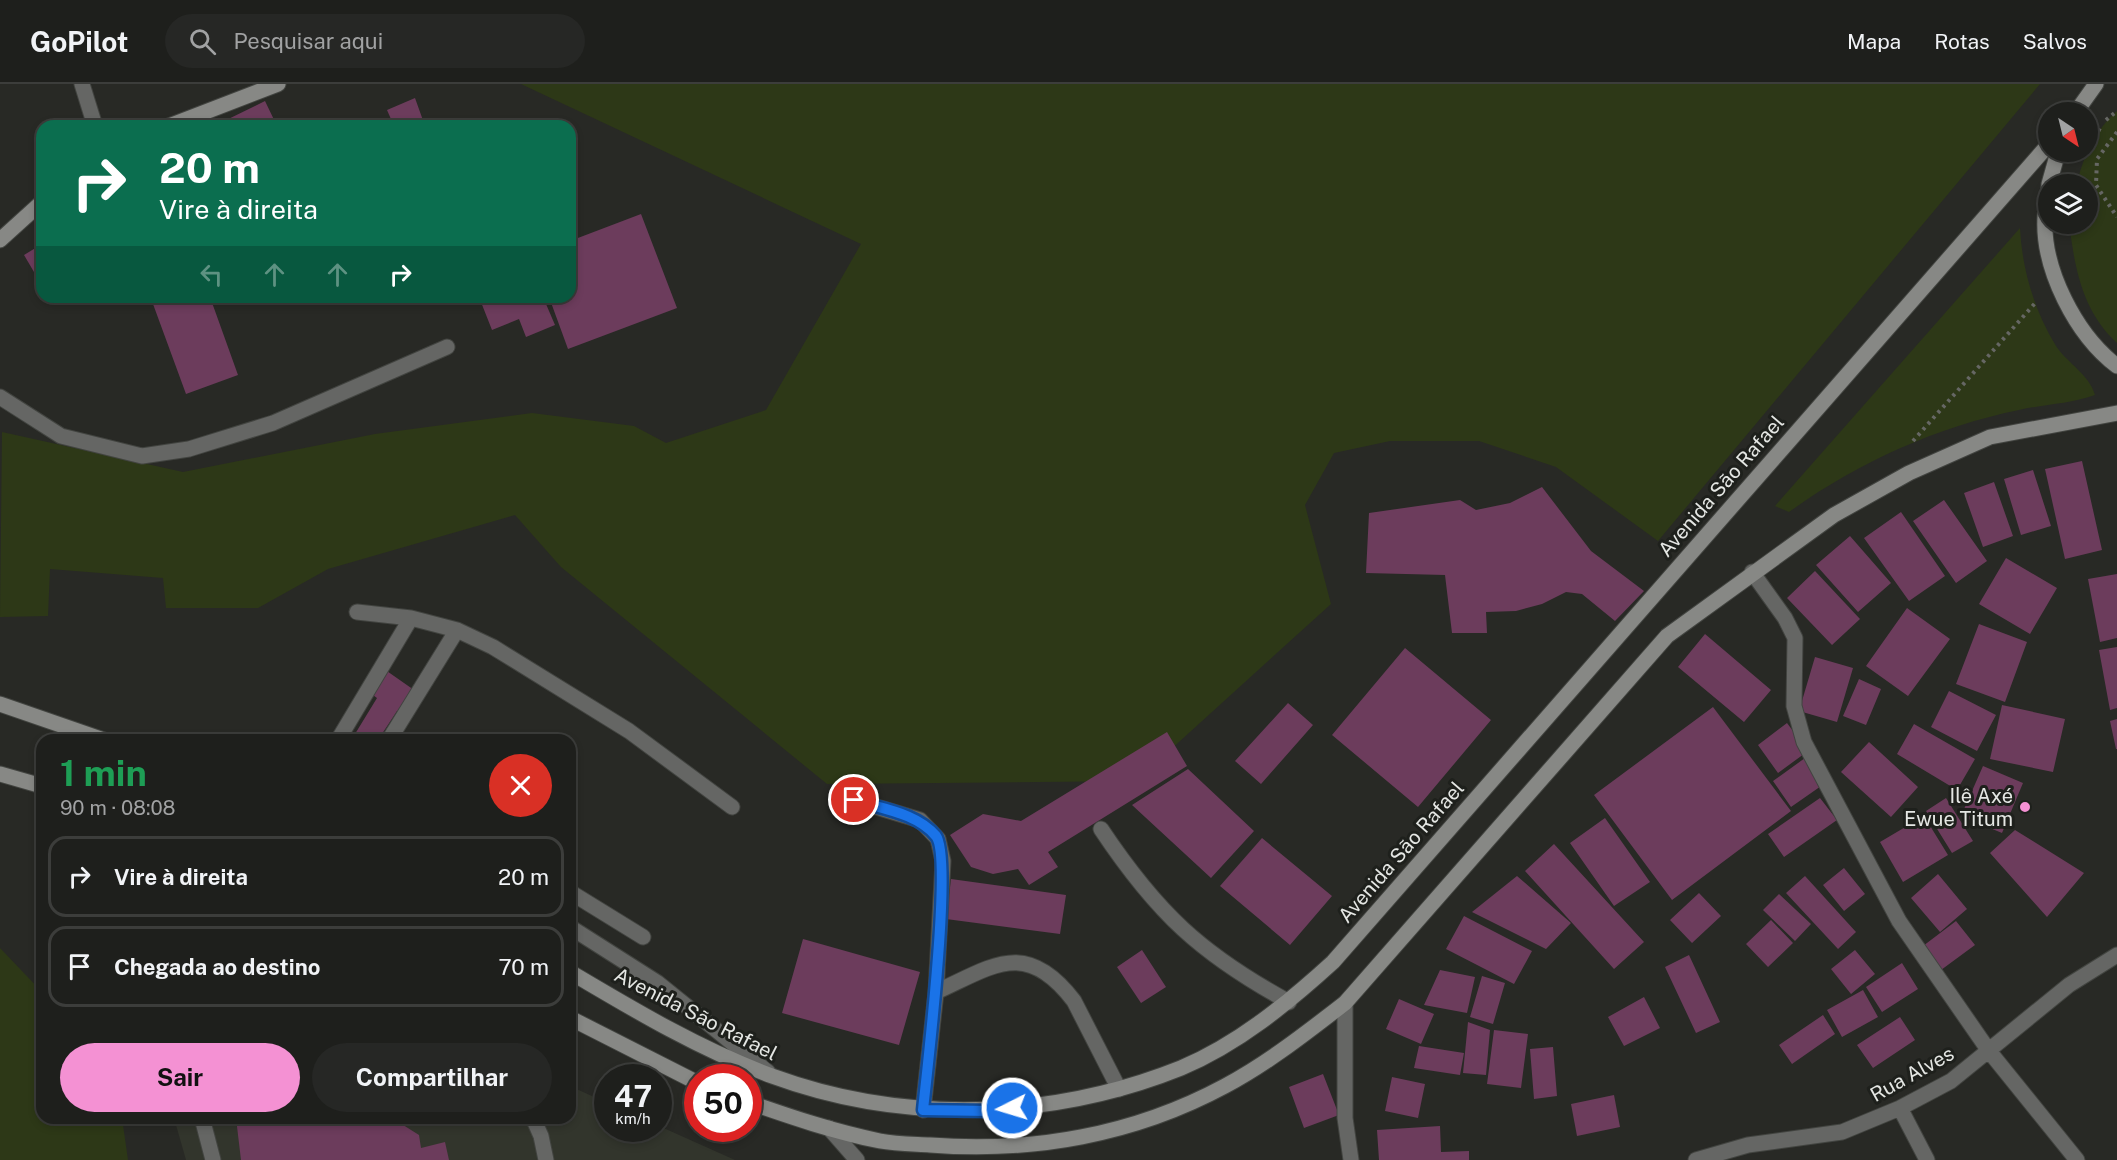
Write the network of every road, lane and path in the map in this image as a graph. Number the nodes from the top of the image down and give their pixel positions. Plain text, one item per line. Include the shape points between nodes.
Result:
1 (82, 84) edge
2 (278, 84) edge
3 (2096, 84) edge
4 (2083, 102) edge
5 (2117, 111) edge
6 (93, 120) edge
7 (185, 120) edge
8 (2098, 132) edge
9 (2117, 132) edge
10 (2038, 157) edge
11 (36, 207) edge
12 (2117, 217) edge
13 (2047, 234) edge
14 (0, 240) edge
15 (2044, 293) dead end
16 (447, 347) dead end
17 (2117, 366) edge
18 (0, 397) edge
19 (2117, 412) edge
20 (1910, 446) dead end
21 (1752, 572) junction
22 (357, 612) dead end
23 (411, 618) junction
24 (457, 630) junction
25 (0, 704) edge
26 (87, 734) edge
27 (342, 734) edge
28 (393, 734) edge
29 (0, 774) edge
30 (36, 784) edge
31 (854, 800) dead end
32 (732, 807) dead end
33 (1101, 829) dead end
34 (576, 896) edge
35 (576, 931) edge
36 (643, 937) dead end
37 (2117, 955) edge
38 (576, 975) edge
39 (936, 992) junction
40 (1289, 1002) junction
41 (1345, 1003) junction
42 (576, 1021) edge
43 (1989, 1051) junction
44 (684, 1076) edge
45 (772, 1076) junction
46 (1119, 1089) junction
47 (762, 1106) edge
48 (1900, 1108) junction
49 (923, 1110) junction
50 (204, 1124) edge
51 (536, 1124) edge
52 (829, 1128) junction
53 (213, 1160) edge
54 (546, 1160) edge
55 (857, 1160) edge
56 (1351, 1160) edge
57 (1696, 1160) edge
58 (1927, 1160) edge
59 (2077, 1160) edge

1 - 6 street
2 - 7 main road
3 - 4 main road
5 - 8 path
9 - 12 path via 2097,159 2096,185
10 - 40 main road, Avenida São Rafael via 1333,962
11 - 14 main road
13 - 17 main road via 2052,267 2072,316 2103,356
15 - 20 path
16 - 18 street via 273,423 189,448 142,456 61,436
19 - 21 main road via 1990,437 1909,473 1834,515
21 - 41 main road via 1667,636
21 - 43 street via 1795,638 1794,706 1804,742 1899,921
22 - 23 street
23 - 24 street
23 - 27 street
24 - 28 street
24 - 32 street via 563,688
25 - 26 main road
29 - 30 main road
31 - 39 street via 920,820 938,839 943,861
33 - 40 street via 1160,908 1199,945 1243,977
34 - 36 street
35 - 45 street via 658,983
37 - 43 street, Rua Alves via 2069,985
38 - 45 main road, Avenida São Rafael via 696,1042
39 - 46 street via 983,968 1002,963 1039,968 1053,976 1074,1001
39 - 49 street
40 - 46 main road, Avenida São Rafael via 1236,1038 1182,1067
41 - 52 main road via 1288,1048 1224,1087 1152,1118 1073,1141 978,1149 882,1142
41 - 56 street via 1346,1118
42 - 44 main road
43 - 48 street, Rua Alves via 1951,1081
43 - 59 street
45 - 49 main road, Avenida São Rafael via 856,1099
46 - 49 main road, Avenida São Rafael via 989,1111
47 - 52 main road
48 - 57 street, Rua Alves via 1842,1131 1748,1145
48 - 58 street
50 - 53 street
51 - 54 street
52 - 55 street

